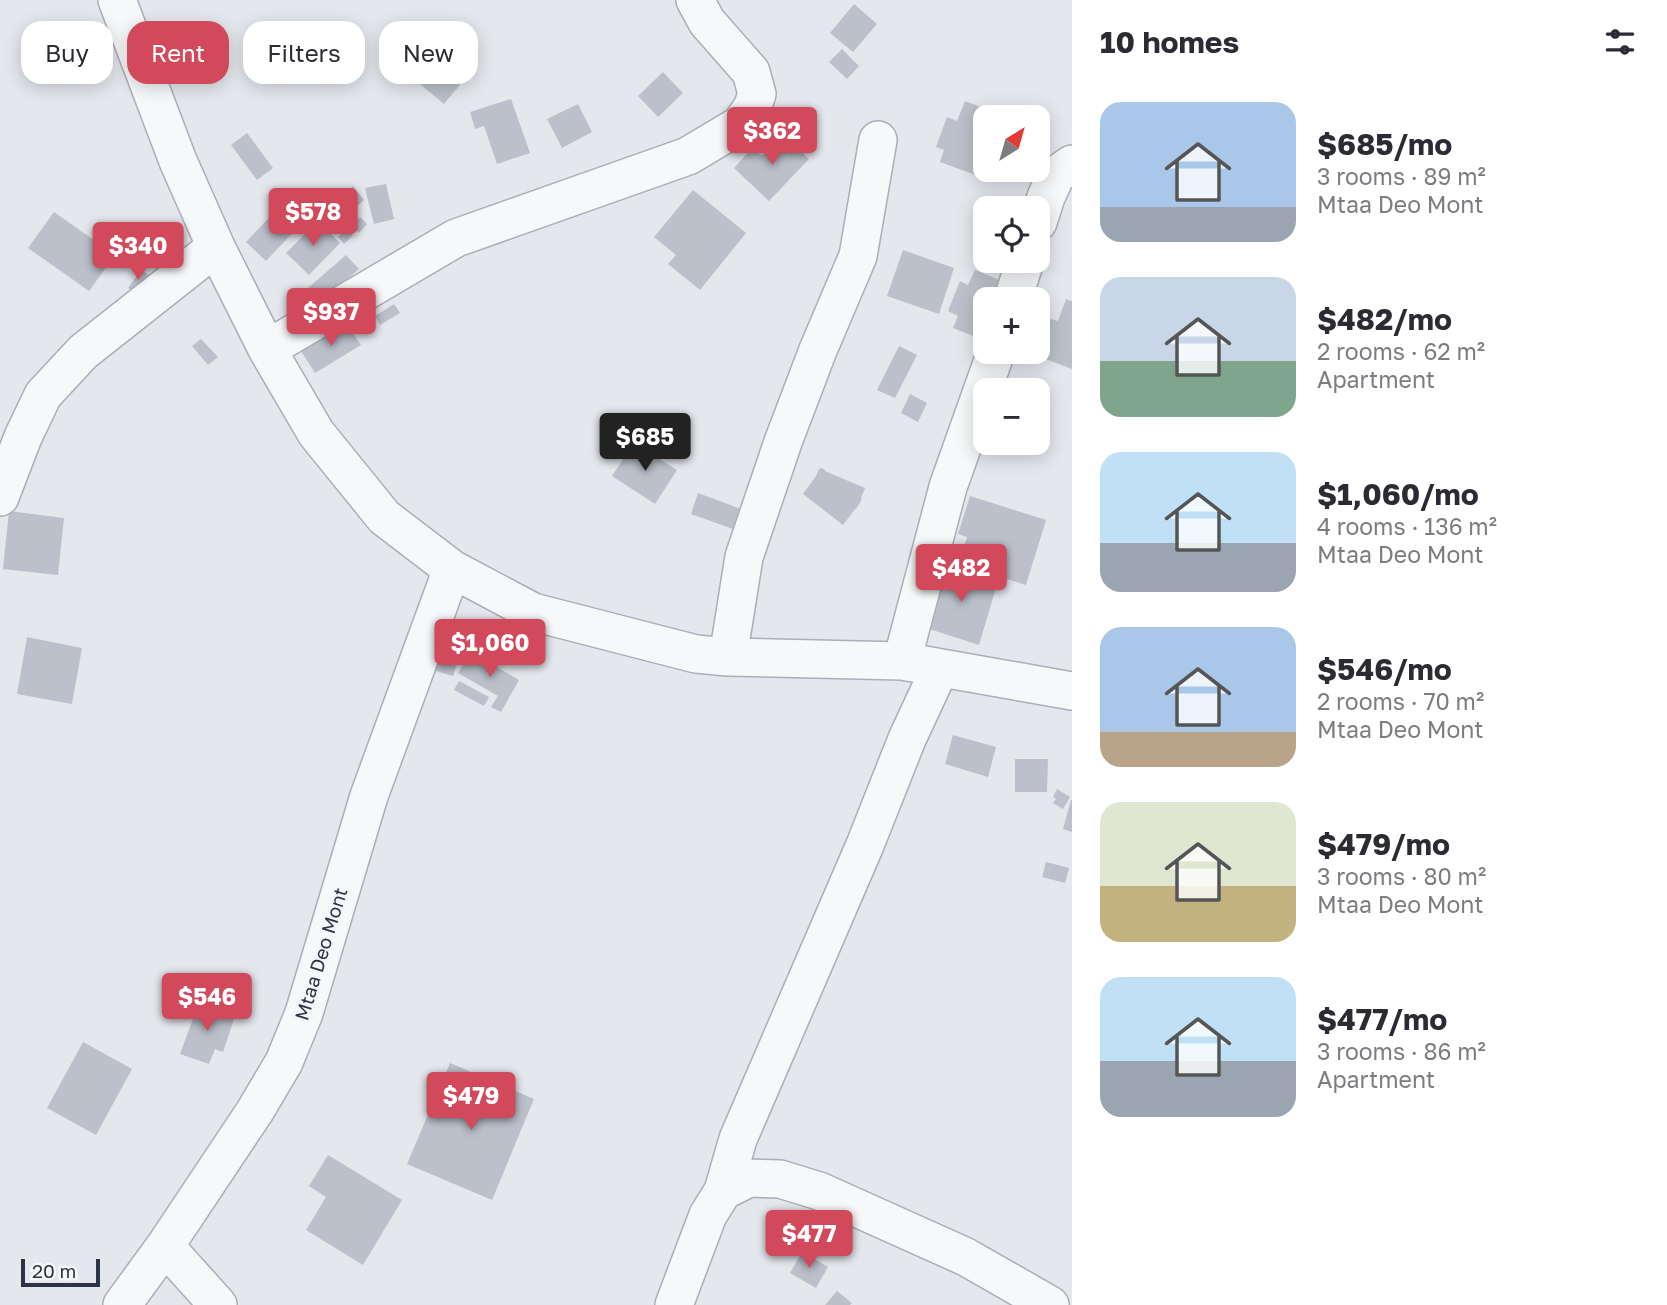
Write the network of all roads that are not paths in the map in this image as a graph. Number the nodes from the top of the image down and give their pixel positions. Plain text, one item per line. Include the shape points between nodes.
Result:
1 (117, 0) edge
2 (695, 0) edge
3 (878, 140) dead end
4 (1072, 163) edge
5 (1046, 196) edge
6 (216, 247) junction
7 (267, 349) junction
8 (992, 364) edge
9 (0, 497) edge
10 (452, 569) junction
11 (728, 657) junction
12 (902, 661) junction
13 (940, 667) junction
14 (1072, 691) edge
15 (723, 1191) junction
16 (165, 1246) junction
17 (122, 1305) edge
18 (218, 1305) edge
19 (674, 1305) edge
20 (1050, 1305) edge

1 - 6 street
2 - 7 street via 707,22 751,72 757,94 740,125 688,156 456,238
3 - 11 street via 858,256 818,350 744,557
4 - 5 street via 1056,175
6 - 7 street
6 - 9 street via 83,352 43,395
7 - 10 street via 316,433 384,517
8 - 12 street via 948,487
10 - 11 street via 533,612 696,654
10 - 16 street, Mtaa Deo Mont via 369,796 304,1013 284,1062
11 - 12 street
12 - 13 street
13 - 14 street
13 - 15 street via 738,1139
15 - 19 street via 708,1215
15 - 20 street via 749,1178 780,1179 819,1191 966,1257
16 - 17 street, Mtaa Deo Mont
16 - 18 street

